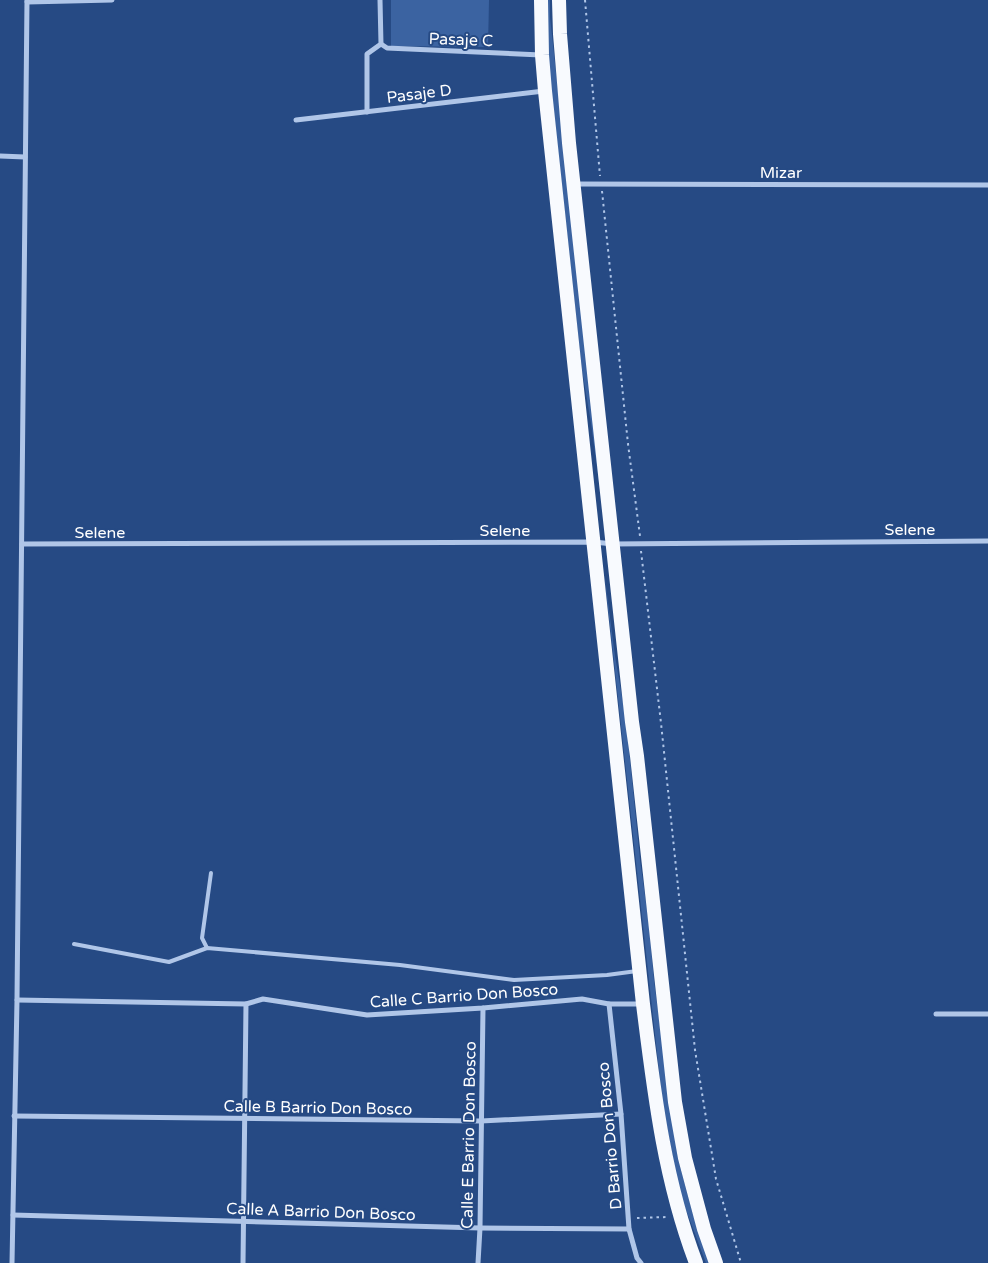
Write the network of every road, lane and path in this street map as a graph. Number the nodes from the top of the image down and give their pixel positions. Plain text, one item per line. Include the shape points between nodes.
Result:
1 (112, 0) edge
2 (380, 0) edge
3 (541, 0) edge
4 (559, 0) edge
5 (585, 0) edge
6 (27, 1) edge
7 (380, 44) junction
8 (542, 55) junction
9 (545, 91) junction
10 (367, 112) junction
11 (296, 120) dead end
12 (0, 156) edge
13 (25, 157) junction
14 (574, 184) junction
15 (601, 184) junction
16 (988, 185) edge
17 (988, 541) edge
18 (594, 542) junction
19 (22, 544) junction
20 (614, 544) junction
21 (640, 544) junction
22 (211, 873) dead end
23 (74, 944) dead end
24 (207, 948) junction
25 (640, 971) junction
26 (17, 1000) junction
27 (246, 1004) junction
28 (610, 1004) junction
29 (643, 1004) junction
30 (483, 1008) junction
31 (936, 1014) dead end
32 (988, 1014) edge
33 (621, 1114) junction
34 (14, 1116) junction
35 (245, 1118) junction
36 (481, 1121) junction
37 (13, 1215) junction
38 (680, 1217) junction
39 (628, 1218) junction
40 (244, 1221) junction
41 (480, 1228) junction
42 (629, 1229) junction
43 (12, 1263) edge
44 (243, 1263) edge
45 (478, 1263) edge
46 (641, 1263) edge
47 (696, 1263) edge
48 (716, 1263) edge
49 (741, 1263) edge

1 - 6 street
2 - 7 street
3 - 8 highway
4 - 14 highway
5 - 15 path
6 - 13 street
7 - 8 street, Pasaje C via 387,48
7 - 10 street via 367,54
8 - 9 highway
9 - 10 street, Pasaje D
9 - 18 highway
10 - 11 street, Pasaje D
12 - 13 street
13 - 19 street
14 - 15 street, Mizar
14 - 20 highway
15 - 16 street, Mizar
15 - 21 path
17 - 21 street, Selene
18 - 19 street, Selene
18 - 20 street, Selene
18 - 25 highway
19 - 26 street
20 - 21 street, Selene
20 - 48 highway via 675,1102 685,1158
21 - 49 path via 695,1050 716,1179
22 - 24 lane via 202,938
23 - 24 lane via 169,962
24 - 25 lane via 514,980
25 - 29 highway
26 - 27 street, Calle C Barrio Don Bosco
26 - 34 street
27 - 30 street, Calle C Barrio Don Bosco via 263,999 367,1015
27 - 35 street
28 - 29 street, Calle C Barrio Don Bosco
28 - 30 street, Calle C Barrio Don Bosco via 582,999
28 - 33 street, D Barrio Don Bosco
29 - 38 highway via 654,1096
30 - 36 street, Calle E Barrio Don Bosco
31 - 32 street
33 - 36 street, Calle B Barrio Don Bosco
33 - 39 street, D Barrio Don Bosco
34 - 35 street, Calle B Barrio Don Bosco
34 - 37 street
35 - 36 street, Calle B Barrio Don Bosco
35 - 40 street
36 - 41 street, Calle E Barrio Don Bosco
37 - 40 street, Calle A Barrio Don Bosco
37 - 43 street
38 - 39 path
38 - 47 highway
39 - 42 street, D Barrio Don Bosco
40 - 41 street, Calle A Barrio Don Bosco
40 - 44 street
41 - 42 street, Calle A Barrio Don Bosco
41 - 45 street, Calle E Barrio Don Bosco
42 - 46 street, D Barrio Don Bosco

